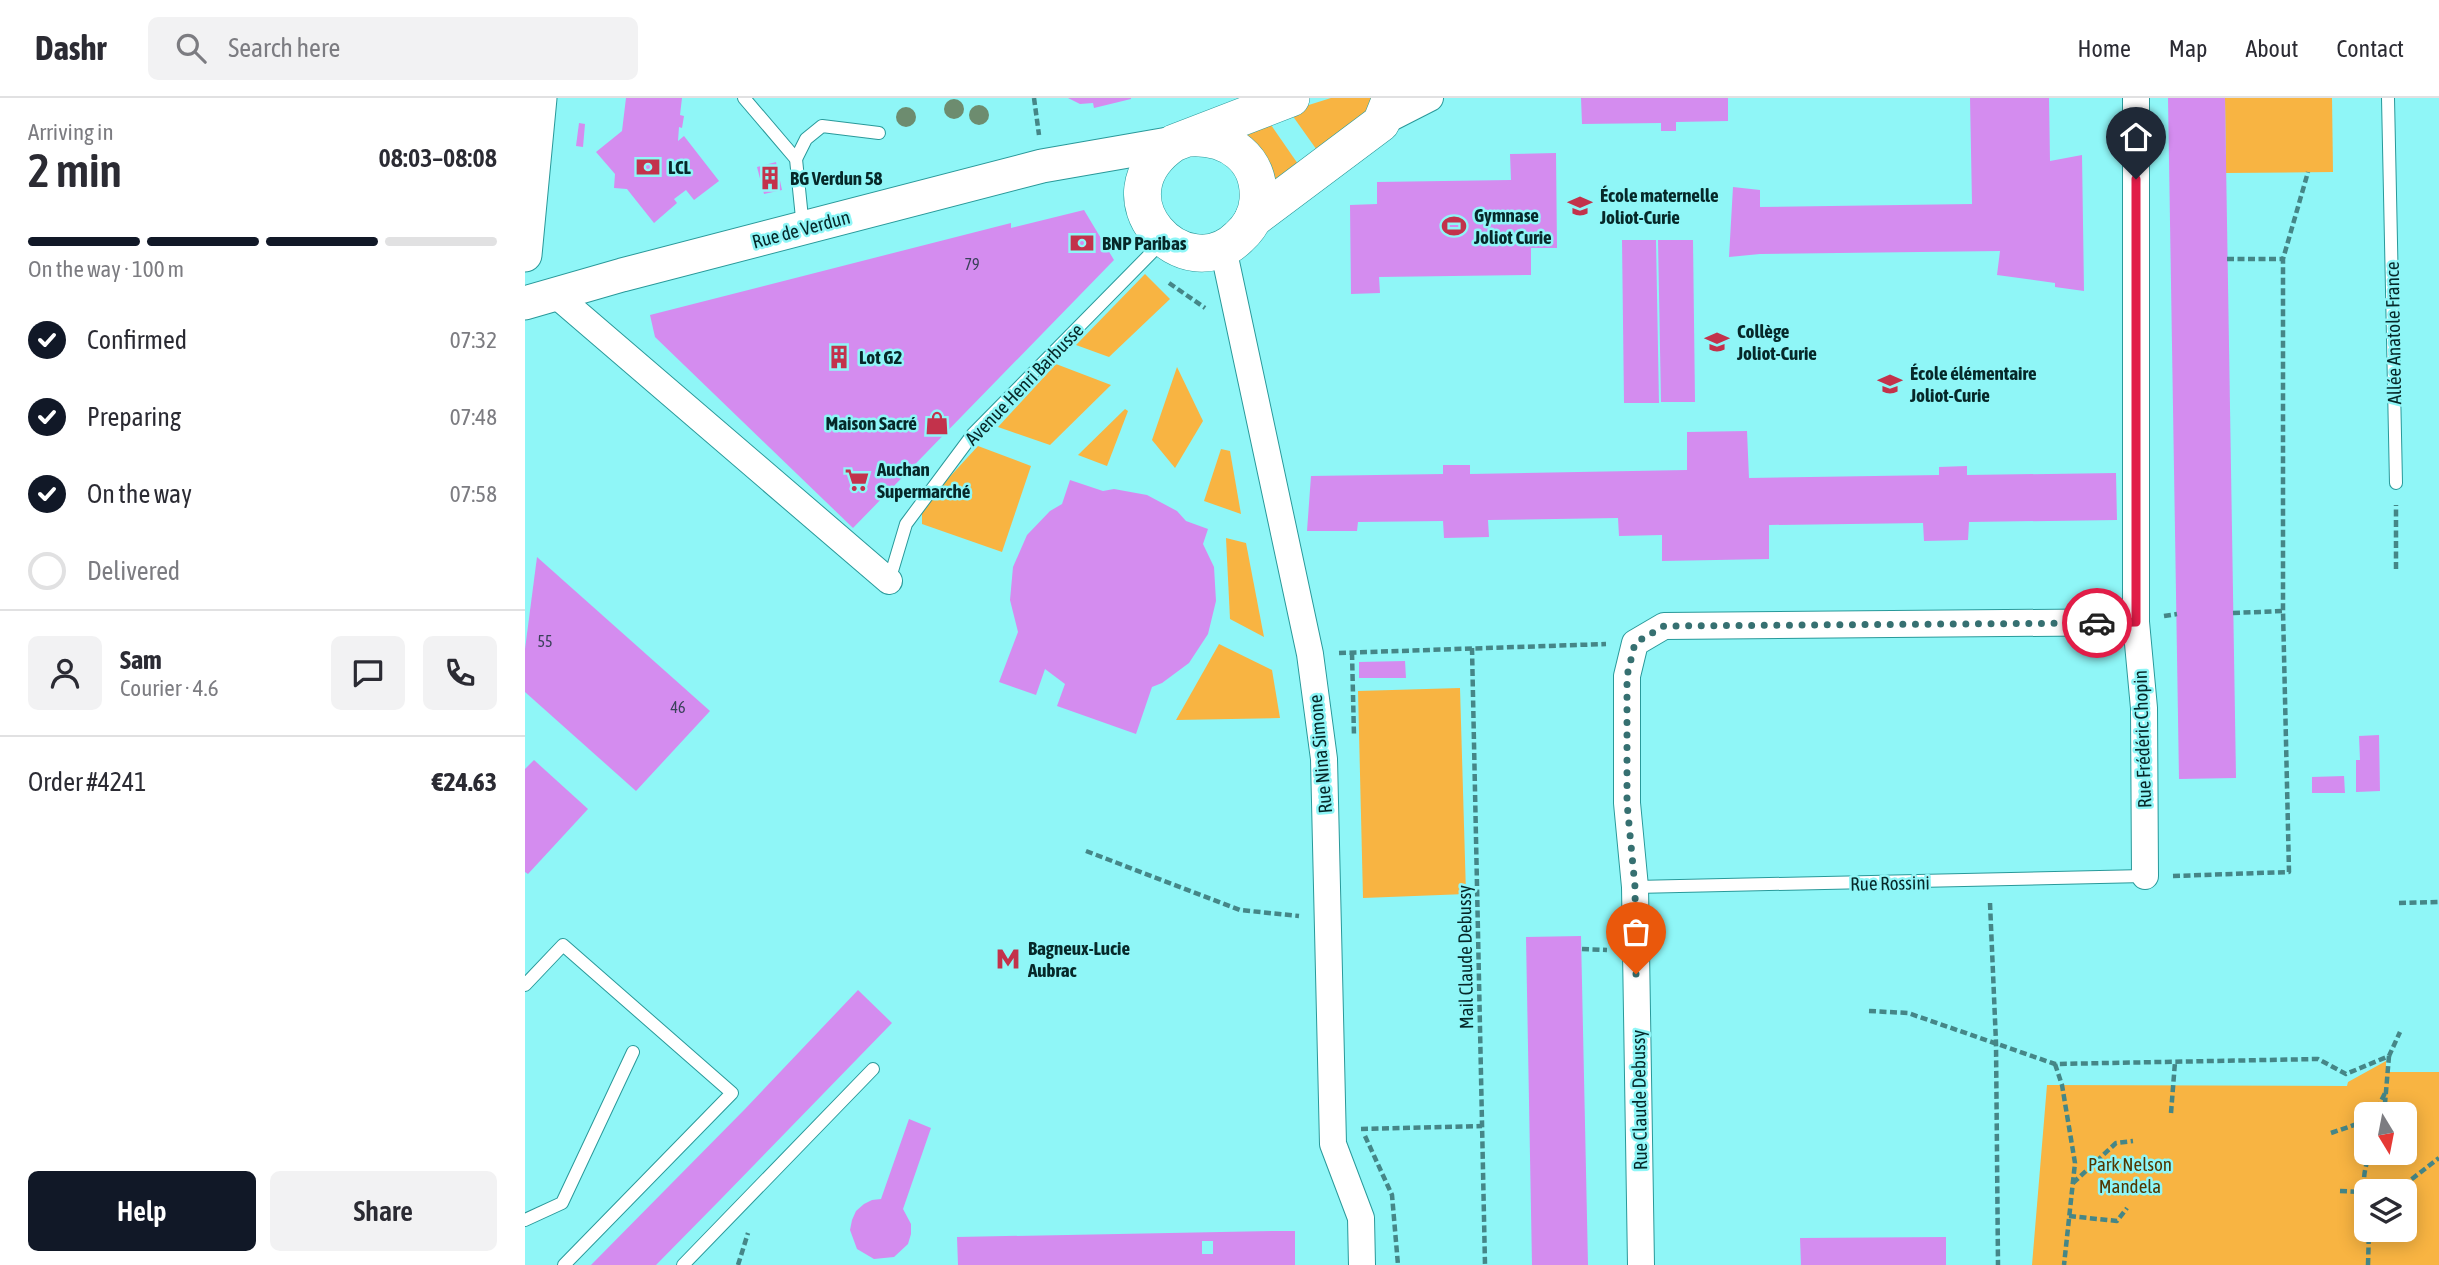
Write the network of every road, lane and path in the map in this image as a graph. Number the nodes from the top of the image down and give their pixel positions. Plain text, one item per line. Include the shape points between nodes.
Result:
1 (540, 98) edge
2 (744, 98) edge
3 (1291, 98) edge
4 (1430, 98) edge
5 (2136, 98) edge
6 (2388, 98) edge
7 (1386, 111) edge
8 (879, 133) dead end
9 (1182, 141) junction
10 (796, 159) junction
11 (1079, 161) junction
12 (2308, 172) dead end
13 (1142, 192) junction
14 (1253, 219) junction
15 (803, 228) junction
16 (1223, 248) junction
17 (1153, 252) junction
18 (525, 255) edge
19 (2227, 259) dead end
20 (2283, 259) junction
21 (541, 299) edge
22 (1210, 312) dead end
23 (2396, 483) joint
24 (2396, 569) dead end
25 (889, 581) joint
26 (2283, 611) junction
27 (2233, 613) dead end
28 (2136, 622) junction
29 (1635, 643) junction
30 (1472, 648) junction
31 (1352, 653) junction
32 (1310, 654) junction
33 (1354, 737) dead end
34 (1086, 851) dead end
35 (2144, 876) junction
36 (1989, 881) junction
37 (1635, 887) junction
38 (2439, 902) edge
39 (2399, 903) dead end
40 (1328, 919) junction
41 (525, 985) edge
42 (1869, 1011) dead end
43 (2400, 1032) dead end
44 (1996, 1043) junction
45 (633, 1052) dead end
46 (2389, 1056) junction
47 (2175, 1062) junction
48 (2055, 1064) junction
49 (873, 1069) dead end
50 (2388, 1089) junction
51 (2381, 1102) edge
52 (2386, 1102) edge
53 (2171, 1113) dead end
54 (1362, 1116) dead end
55 (2354, 1125) edge
56 (1482, 1126) junction
57 (1333, 1129) junction
58 (1362, 1129) junction
59 (2331, 1133) dead end
60 (2133, 1141) dead end
61 (2439, 1158) edge
62 (2412, 1179) edge
63 (2073, 1184) junction
64 (2340, 1191) dead end
65 (2354, 1193) edge
66 (2127, 1208) dead end
67 (2069, 1216) junction
68 (525, 1220) edge
69 (2369, 1242) edge
70 (564, 1265) edge
71 (683, 1265) edge
72 (1363, 1265) edge
73 (1398, 1265) edge
74 (1485, 1265) edge
75 (1641, 1265) edge
76 (1998, 1265) edge
77 (2064, 1265) edge
78 (2368, 1265) edge

1 - 18 street
2 - 10 lane
3 - 9 main road
4 - 7 street
5 - 28 street, Rue Frédéric Chopin
6 - 23 lane, Allée Anatole France
7 - 14 main road
8 - 10 lane via 822,126 806,139
9 - 11 street, Rue de Verdun
9 - 13 main road via 1151,163
9 - 14 main road via 1207,137 1240,152 1257,184
10 - 15 lane
11 - 13 street, Rue de Verdun via 1111,171
11 - 15 street, Rue de Verdun via 1042,166
12 - 20 path
13 - 17 main road via 1152,226
14 - 16 main road via 1236,241
15 - 21 street, Rue de Verdun
16 - 17 main road via 1198,253 1180,249
16 - 32 street, Rue Nina Simone
17 - 22 path
17 - 25 lane, Avenue Henri Barbusse via 973,433 906,524
19 - 20 path
20 - 26 path
21 - 25 street
23 - 24 path
26 - 27 path
26 - 35 path via 2289,872
28 - 29 street via 1664,626
28 - 35 street, Rue Frédéric Chopin via 2144,708
29 - 30 path
29 - 37 street, Rue Claude Debussy via 1627,676 1627,803
30 - 31 path
30 - 56 path, Mail Claude Debussy
31 - 32 path
31 - 33 path
32 - 40 street, Rue Nina Simone via 1324,759
34 - 40 path via 1240,910
35 - 36 lane, Rue Rossini
36 - 37 lane, Rue Rossini
36 - 44 path
37 - 75 street, Rue Claude Debussy
38 - 39 path
40 - 57 street, Rue Nina Simone
41 - 70 lane via 563,945 733,1093
42 - 44 path via 1907,1013
43 - 46 path
44 - 48 path
44 - 76 path
45 - 68 lane via 562,1203
46 - 47 path via 2346,1074 2318,1059
46 - 50 path
47 - 48 path
47 - 53 path
48 - 63 path via 2075,1163
49 - 71 lane
50 - 51 path
50 - 52 path
54 - 58 path
55 - 59 path
56 - 58 path
56 - 74 path, Mail Claude Debussy
57 - 58 path
57 - 72 street, Rue Nina Simone via 1333,1144 1361,1218
58 - 73 path via 1392,1195
60 - 63 path via 2116,1143
61 - 62 path
63 - 67 path
64 - 65 path
66 - 67 path via 2117,1221
67 - 77 path
69 - 78 path

